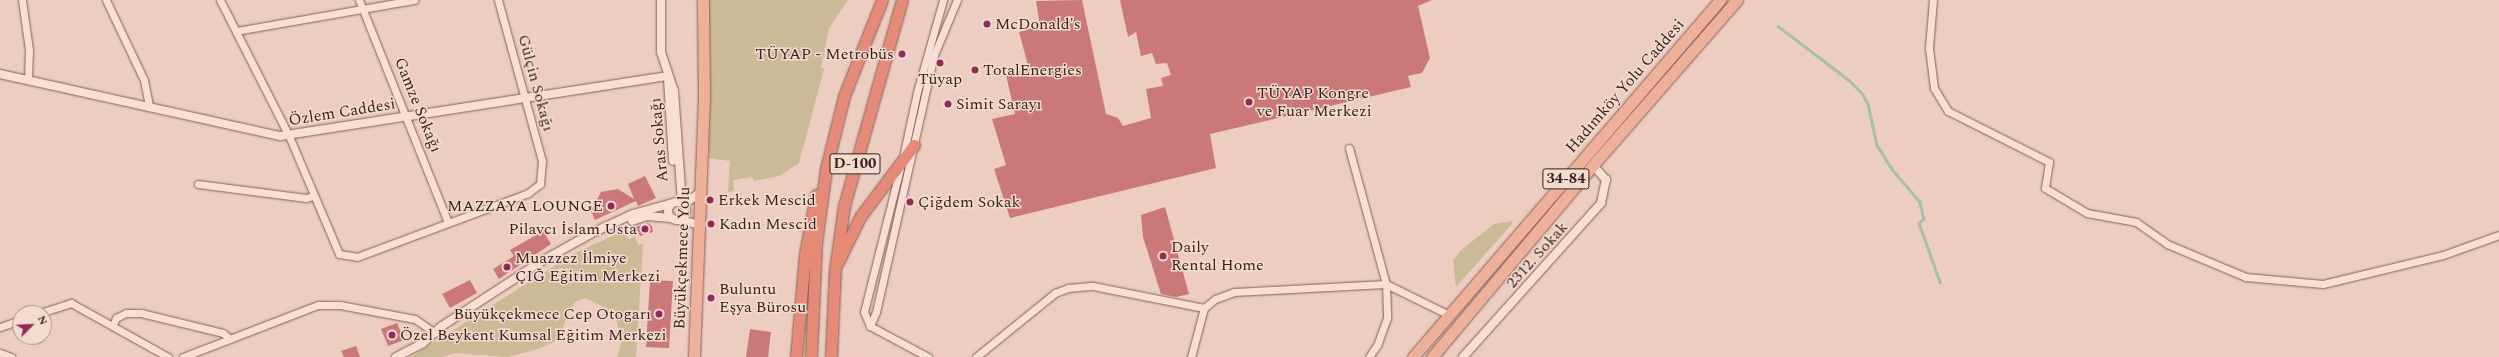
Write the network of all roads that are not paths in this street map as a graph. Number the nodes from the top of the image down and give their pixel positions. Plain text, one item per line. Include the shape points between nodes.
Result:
1 (22, 0) edge
2 (106, 0) edge
3 (220, 0) edge
4 (359, 0) edge
5 (414, 0) edge
6 (498, 0) edge
7 (661, 0) edge
8 (703, 0) edge
9 (882, 0) edge
10 (902, 0) edge
11 (942, 0) edge
12 (957, 0) edge
13 (1720, 0) edge
14 (1737, 0) edge
15 (1933, 0) edge
16 (362, 8) junction
17 (236, 31) junction
18 (0, 74) edge
19 (668, 76) junction
20 (28, 80) junction
21 (917, 92) junction
22 (925, 93) junction
23 (525, 98) junction
24 (149, 106) junction
25 (408, 116) junction
26 (289, 136) junction
27 (914, 145) junction
28 (1349, 148) dead end
29 (902, 162) junction
30 (1593, 165) junction
31 (826, 169) junction
32 (198, 184) dead end
33 (700, 193) junction
34 (313, 196) junction
35 (679, 202) junction
36 (660, 206) junction
37 (886, 214) junction
38 (656, 218) junction
39 (675, 219) junction
40 (448, 222) junction
41 (897, 224) junction
42 (700, 225) junction
43 (2499, 235) edge
44 (835, 270) junction
45 (1386, 284) junction
46 (1204, 308) junction
47 (52, 309) edge
48 (1449, 315) junction
49 (12, 323) edge
50 (113, 325) junction
51 (870, 326) junction
52 (0, 327) edge
53 (435, 333) junction
54 (230, 339) junction
55 (0, 353) edge
56 (11, 357) edge
57 (168, 357) edge
58 (183, 357) edge
59 (396, 357) edge
60 (694, 357) edge
61 (796, 357) edge
62 (811, 357) edge
63 (831, 357) edge
64 (928, 357) edge
65 (976, 357) edge
66 (1192, 357) edge
67 (1369, 357) edge
68 (1413, 357) edge
69 (1432, 357) edge
70 (1463, 357) edge

1 - 20 street via 29,50
2 - 24 street via 144,80
3 - 17 street
4 - 16 street, Gamze Sokağı
5 - 16 street
6 - 23 street, Gülçin Sokağı
7 - 19 street, Aras Sokağı via 661,52
8 - 33 main road, Büyükçekmece Yolu via 704,100
9 - 31 highway, D-100 via 844,96
10 - 44 highway, D-100 via 844,206
11 - 21 street
12 - 22 street via 934,55
13 - 48 main road, Hadımköy Yolu Caddesi / 34-84
14 - 30 main road, Hadımköy Yolu Caddesi / 34-84
15 - 43 street via 1929,48 1934,88 1948,110 2049,162 2045,188 2086,213 2136,222 2167,244 2246,277 2324,284 2442,255
16 - 17 street
16 - 25 street, Gamze Sokağı
17 - 26 street
18 - 20 street, Özlem Caddesi
19 - 23 street, Özlem Caddesi
19 - 35 street, Aras Sokağı via 674,91
20 - 24 street, Özlem Caddesi
21 - 22 street
21 - 29 street
22 - 27 street
23 - 25 street, Özlem Caddesi
23 - 40 street, Gülçin Sokağı via 542,161 543,174 540,184 528,193
24 - 26 street, Özlem Caddesi via 251,131
25 - 26 street, Özlem Caddesi
25 - 40 street, Gamze Sokağı
26 - 34 street
27 - 29 highway
27 - 41 street
28 - 45 street
29 - 37 street
29 - 44 highway via 860,217
30 - 69 main road, Hadımköy Yolu Caddesi / 34-84
30 - 70 street, 2312. Sokak via 1606,180 1601,203
31 - 61 highway via 809,219
31 - 62 highway, D-100 via 816,243
32 - 34 street via 306,198
33 - 35 street
33 - 42 main road, Büyükçekmece Yolu
34 - 40 street via 339,254 357,257
35 - 36 street
35 - 39 street via 669,210
35 - 39 street via 686,212
36 - 38 street
36 - 53 street via 633,214 592,233 529,270
37 - 41 street
37 - 51 street via 864,312
38 - 39 street
38 - 53 street via 639,218 601,234 450,327
39 - 42 street
41 - 51 street via 876,312
42 - 60 main road, Büyükçekmece Yolu
44 - 63 highway, D-100
45 - 46 street via 1234,292 1214,299
45 - 48 street
45 - 67 street via 1387,318 1378,345
46 - 65 street via 1093,286 1068,288 1055,293
46 - 66 street
47 - 50 street via 71,303
48 - 68 main road, Hadımköy Yolu Caddesi / 34-84
49 - 52 street
50 - 54 street via 116,318 126,313 141,313 223,333
50 - 57 street
51 - 64 street
53 - 54 street via 415,319 340,306 318,305
53 - 59 street
54 - 58 street
55 - 56 street

